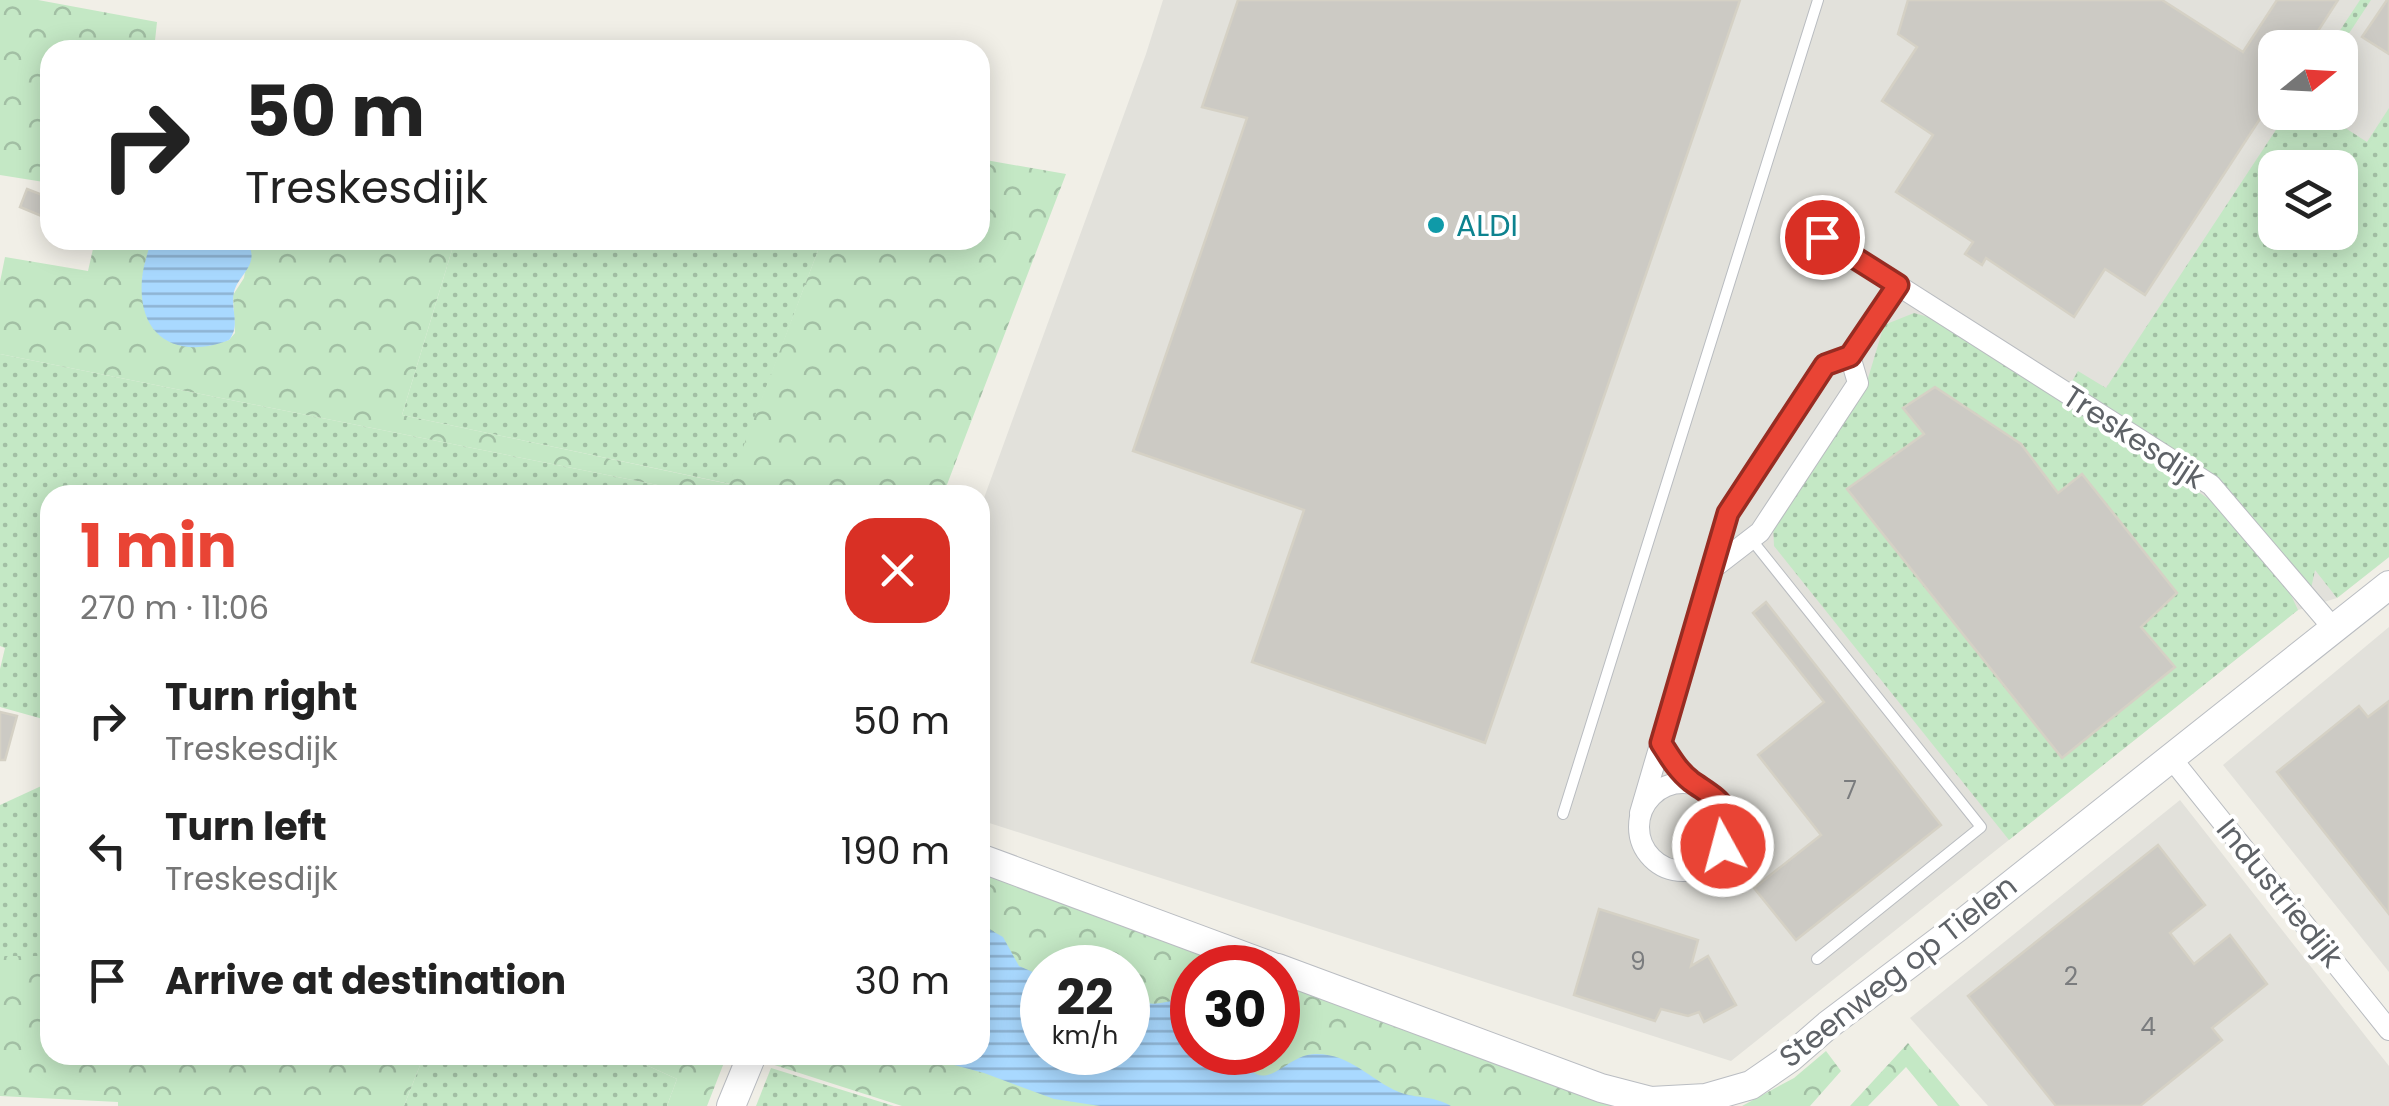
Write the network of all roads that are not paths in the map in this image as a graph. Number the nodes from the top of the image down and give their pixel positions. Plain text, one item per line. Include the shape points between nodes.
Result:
1 (1818, 0) edge
2 (1822, 237) dead end
3 (1898, 285) junction
4 (1850, 356) junction
5 (1751, 539) junction
6 (1712, 569) junction
7 (2389, 585) edge
8 (2334, 629) junction
9 (1661, 743) junction
10 (2171, 758) junction
11 (1694, 783) junction
12 (1640, 813) junction
13 (1563, 814) dead end
14 (990, 862) edge
15 (1215, 945) edge
16 (1818, 959) dead end
17 (1300, 977) edge
18 (2389, 1030) edge
19 (748, 1065) edge
20 (731, 1106) edge

1 - 13 lane
2 - 3 street, Treskesdijk
3 - 4 street
3 - 8 street, Treskesdijk via 2211,485
4 - 5 street via 1858,382
4 - 6 street via 1825,365 1728,513
5 - 6 street
5 - 16 lane via 1981,827
6 - 9 street
7 - 8 street, Steenweg op Tielen
8 - 10 street, Steenweg op Tielen
9 - 11 street
9 - 12 street
10 - 17 street, Steenweg op Tielen via 1790,1058 1751,1084 1706,1098 1651,1102 1601,1088
10 - 18 street, Industriedijk
11 - 12 street via 1656,791
11 - 12 street via 1716,796 1727,820 1723,846 1706,865 1680,871 1656,862 1640,840
14 - 15 street, Steenweg op Tielen
19 - 20 street

